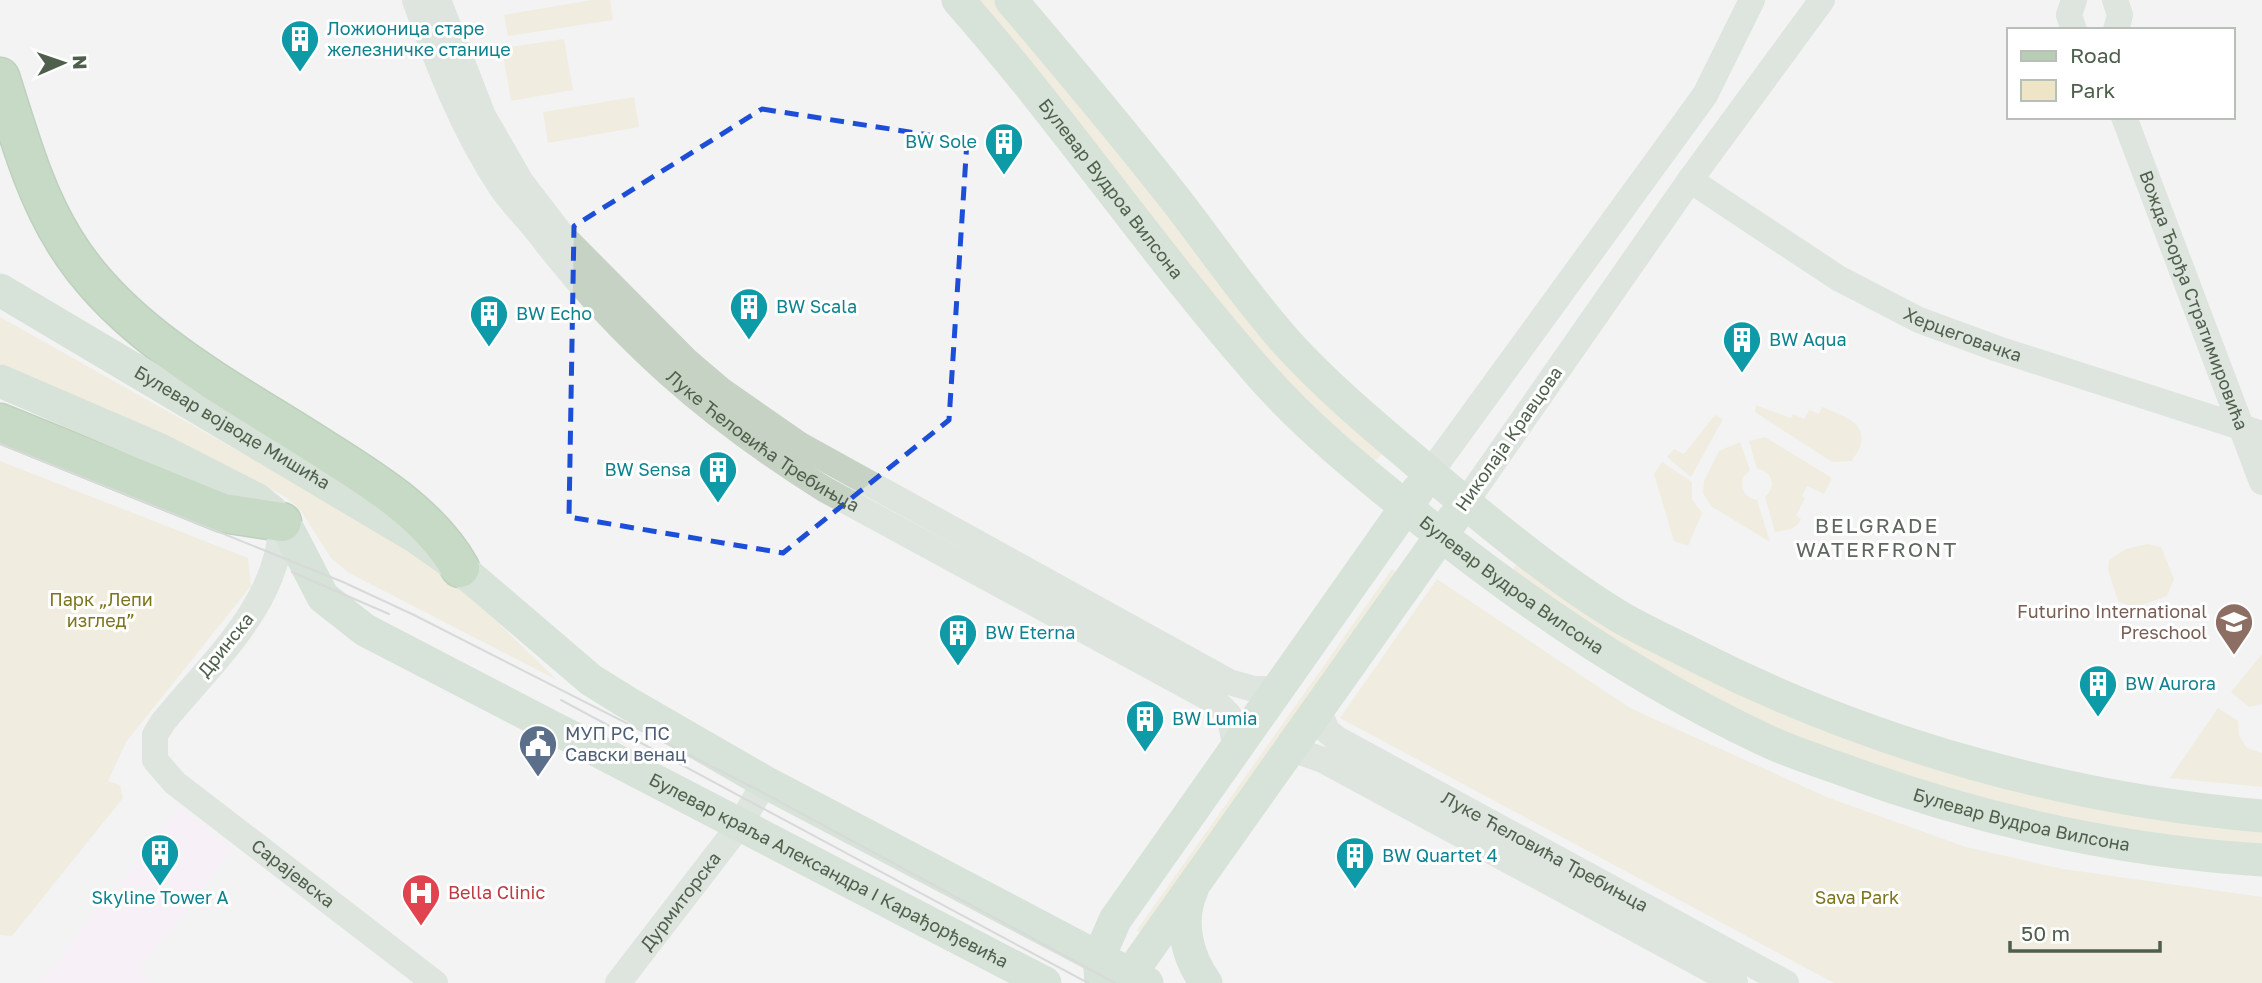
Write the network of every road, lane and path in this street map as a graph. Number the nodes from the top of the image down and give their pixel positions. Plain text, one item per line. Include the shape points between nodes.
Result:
1 (958, 0) edge
2 (1011, 0) edge
3 (1752, 0) edge
4 (1822, 0) edge
5 (2074, 0) edge
6 (2115, 0) edge
7 (432, 2) edge
8 (2073, 28) edge
9 (2117, 28) edge
10 (0, 77) edge
11 (2125, 119) edge
12 (2144, 119) edge
13 (1690, 180) junction
14 (0, 290) edge
15 (0, 381) edge
16 (0, 423) edge
17 (2257, 432) edge
18 (1430, 473) junction
19 (2262, 482) edge
20 (1465, 502) junction
21 (1406, 507) junction
22 (282, 522) junction
23 (1441, 536) junction
24 (460, 569) junction
25 (1278, 689) junction
26 (1318, 709) junction
27 (1236, 748) junction
28 (1288, 752) junction
29 (155, 760) joint
30 (765, 782) junction
31 (2262, 816) edge
32 (739, 826) junction
33 (2262, 860) edge
34 (1197, 880) junction
35 (1120, 976) edge
36 (435, 983) edge
37 (618, 983) edge
38 (1045, 983) edge
39 (1206, 983) edge
40 (1735, 983) edge
41 (1786, 983) edge

1 - 21 main road, Булевар Вудроа Вилсона via 1022,72 1261,375 1341,454
2 - 18 main road, Булевар Вудроа Вилсона via 1288,344 1366,421
3 - 18 street via 1705,95
4 - 13 street, Николаја Кравцова
5 - 8 street via 2069,15
6 - 9 street via 2120,15
7 - 25 street, Луке Ћеловића Требињца via 483,116 521,182 560,233 687,361 722,390 818,456 1229,682
7 - 27 street, Луке Ћеловића Требињца via 437,64 502,189 597,305 675,382 824,489 1216,702 1229,715
10 - 24 highway via 35,181 77,260 156,338 407,507 449,549
11 - 17 street, Вожда Ђорђа Стратимировића
12 - 17 street, Вожда Ђорђа Стратимировића
13 - 17 street, Херцеговачка via 1838,278 1919,320
13 - 20 street, Николаја Кравцова
14 - 24 main road, Булевар војводе Мишића via 416,537
15 - 22 main road via 160,450 256,499
16 - 22 highway via 223,513
17 - 19 street, Вожда Ђорђа Стратимировића
18 - 20 main road, Булевар Вудроа Вилсона
18 - 21 main road
20 - 23 main road, Николаја Кравцова
20 - 31 main road, Булевар Вудроа Вилсона via 1620,617 1742,679 1857,727 2060,786
21 - 23 main road, Булевар Вудроа Вилсона
21 - 25 main road
22 - 29 street, Дринска via 266,591 163,722 155,735
22 - 32 main road, Булевар краља Александра I Карађорђевића via 323,597 365,630
23 - 26 main road, Николаја Кравцова
23 - 33 main road, Булевар Вудроа Вилсона via 1529,601 1654,682 1768,741 1887,786 1994,818 2091,839
24 - 30 main road via 591,680
25 - 27 main road
26 - 28 main road, Николаја Кравцова
26 - 41 street, Луке Ћеловића Требињца via 1327,731 1337,739
27 - 35 main road via 1115,920
28 - 34 main road, Николаја Кравцова
28 - 40 street, Луке Ћеловића Требињца via 1323,760
29 - 36 street, Сарајевска via 175,783
30 - 32 street, Дурмиторска
30 - 35 main road
32 - 37 street, Дурмиторска
32 - 38 main road, Булевар краља Александра I Карађорђевића
34 - 35 main road, Николаја Кравцова
34 - 39 main road via 1186,908 1186,935 1192,964

